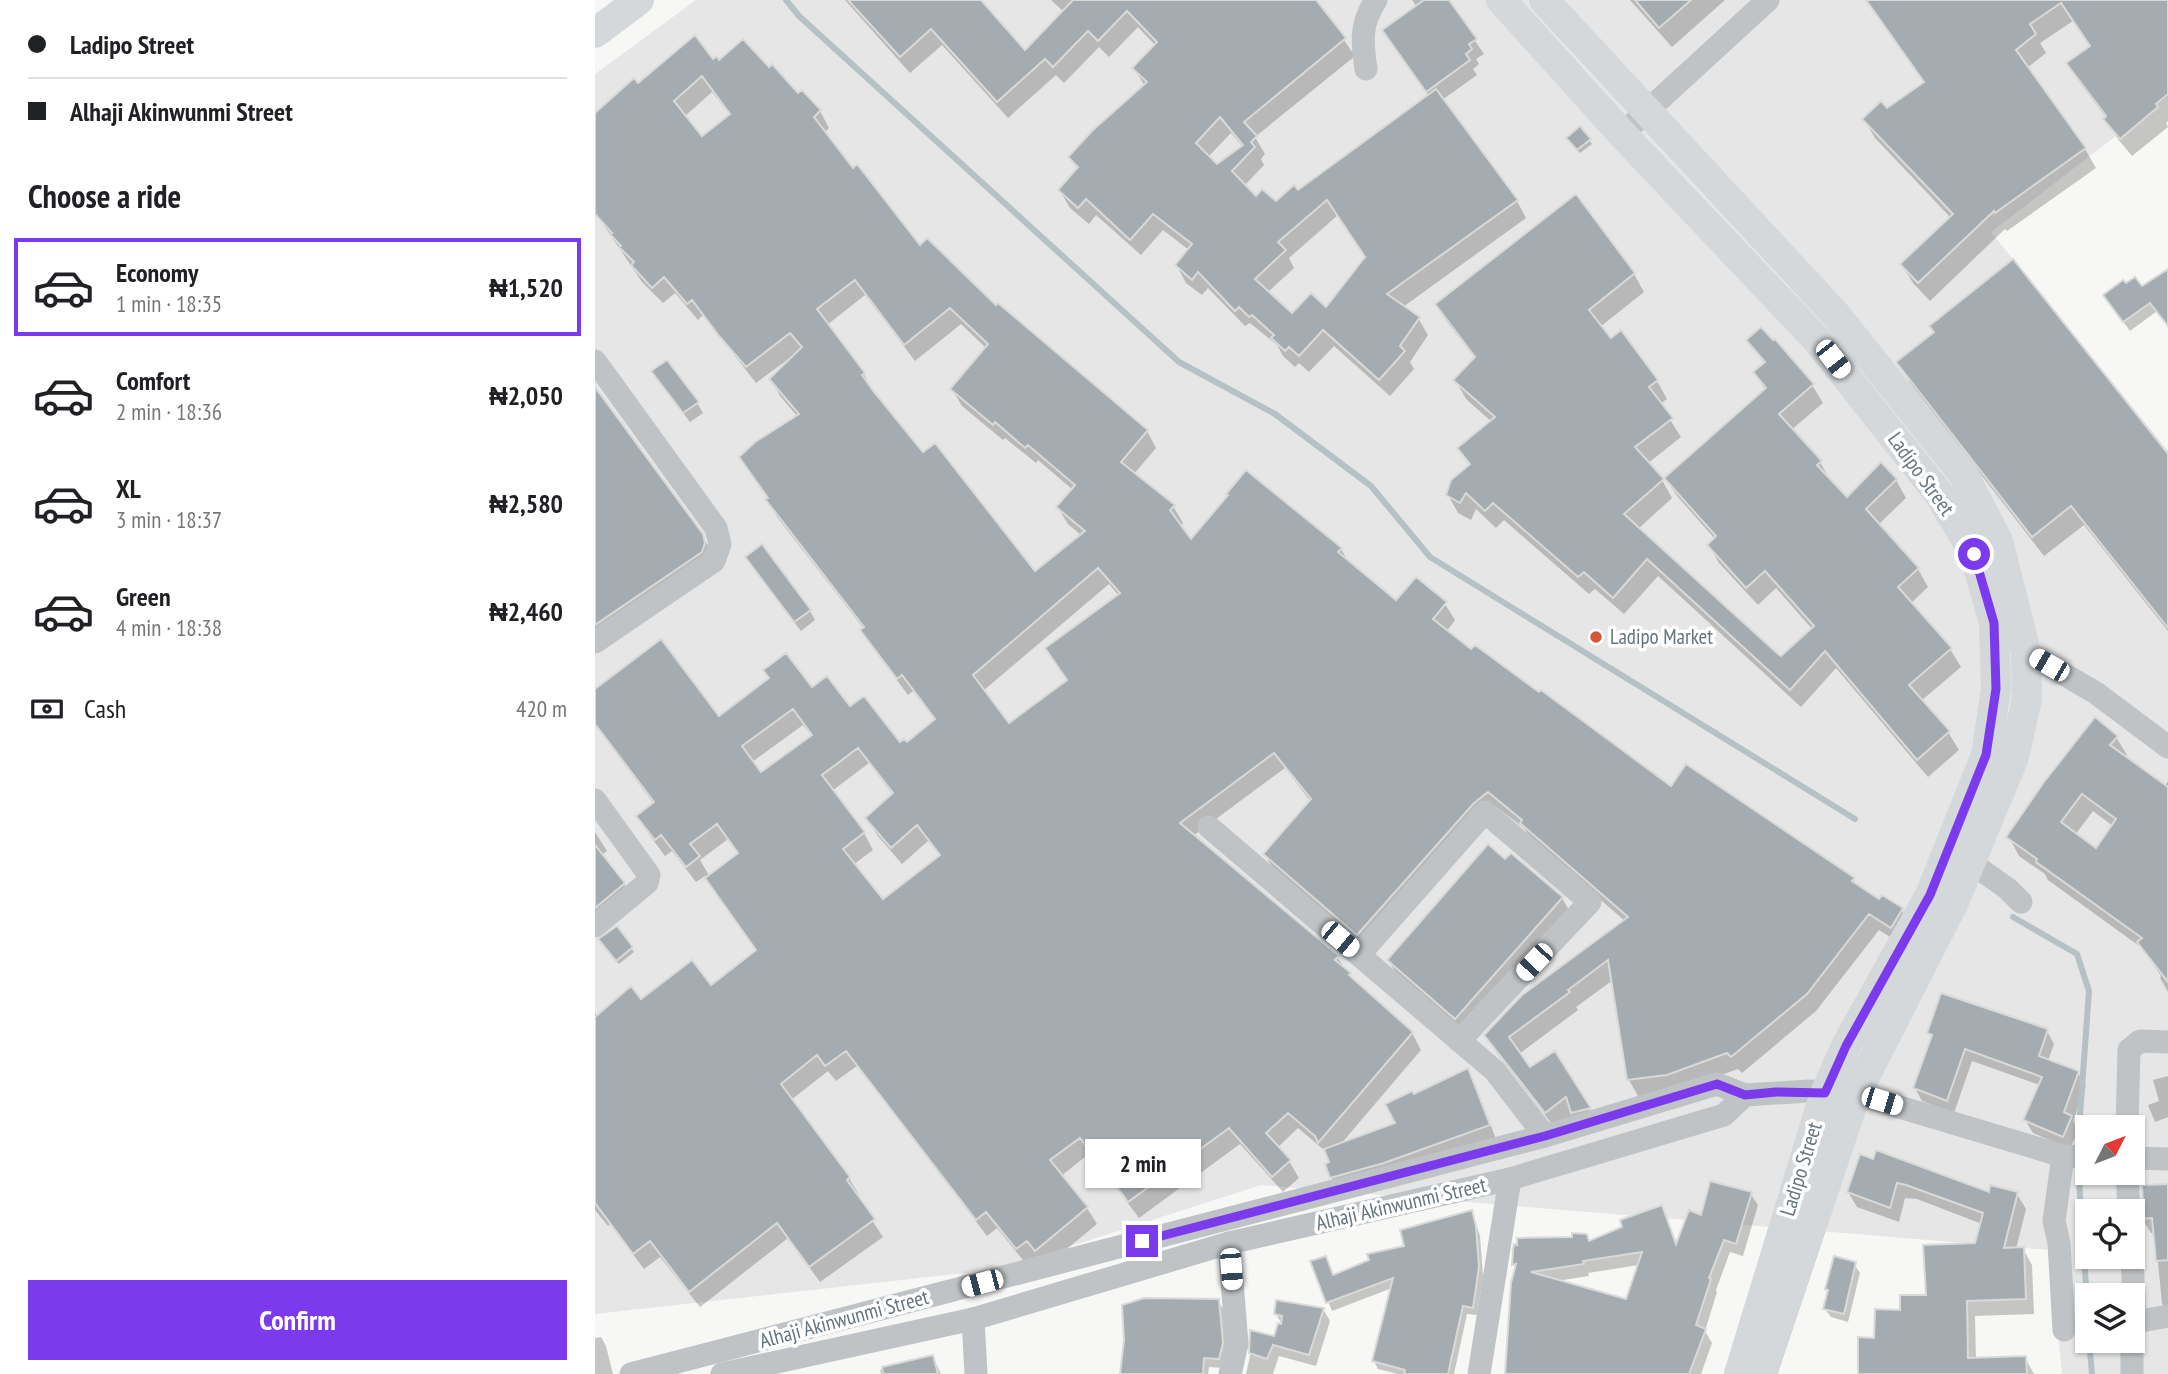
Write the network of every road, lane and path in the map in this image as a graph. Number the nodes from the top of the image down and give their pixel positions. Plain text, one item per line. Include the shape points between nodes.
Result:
1 (639, 0) edge
2 (1376, 0) edge
3 (1501, 0) edge
4 (1544, 0) edge
5 (1768, 0) edge
6 (595, 33) edge
7 (1366, 69) dead end
8 (1647, 111) junction
9 (1622, 134) junction
10 (595, 361) edge
11 (595, 642) edge
12 (2025, 652) junction
13 (2168, 747) edge
14 (595, 800) edge
15 (1209, 827) dead end
16 (1970, 862) junction
17 (2021, 902) dead end
18 (595, 926) edge
19 (1359, 955) junction
20 (1459, 1041) junction
21 (2168, 1042) edge
22 (1825, 1093) junction
23 (1856, 1094) junction
24 (1745, 1095) junction
25 (2127, 1115) edge
26 (1545, 1136) junction
27 (2063, 1156) junction
28 (2075, 1156) edge
29 (2145, 1158) edge
30 (2168, 1159) edge
31 (1510, 1179) junction
32 (1229, 1243) junction
33 (2168, 1316) edge
34 (973, 1319) junction
35 (2145, 1327) edge
36 (2064, 1330) dead end
37 (2132, 1353) edge
38 (631, 1374) edge
39 (722, 1374) edge
40 (976, 1374) edge
41 (1230, 1374) edge
42 (1479, 1374) edge
43 (1739, 1374) edge
44 (1762, 1374) edge
45 (2132, 1374) edge

1 - 6 main road
2 - 7 street via 1361,37
3 - 9 main road, Ladipo Street
4 - 8 main road, Ladipo Street
5 - 8 street
8 - 9 street
8 - 12 main road, Ladipo Street via 1837,316 1963,474 1998,541
9 - 22 main road, Ladipo Street via 1817,340 1939,494 1974,554 1994,623 1996,689 1986,755 1930,895
10 - 11 street via 716,528 720,544 714,561
12 - 13 street via 2096,693
12 - 16 main road, Ladipo Street via 2027,699 2014,757
14 - 18 street via 649,875 647,883
15 - 19 street
16 - 17 street
16 - 23 main road, Ladipo Street
19 - 20 street
19 - 20 street via 1485,812 1590,902
20 - 26 street via 1495,1072
21 - 25 street via 2140,1041 2129,1050
22 - 23 street, Alhaji Akinwunmi Street
22 - 24 street, Alhaji Akinwunmi Street
22 - 43 main road, Ladipo Street
23 - 27 street, Alhaji Akinwunmi Street
23 - 44 main road, Ladipo Street
24 - 26 street, Alhaji Akinwunmi Street via 1717,1084
24 - 31 street, Alhaji Akinwunmi Street via 1724,1115
26 - 38 street, Alhaji Akinwunmi Street
27 - 28 street, Alhaji Akinwunmi Street
27 - 36 street via 2054,1221
29 - 30 street
31 - 32 street, Alhaji Akinwunmi Street
31 - 42 street
32 - 34 street, Alhaji Akinwunmi Street
32 - 41 street via 1237,1344
33 - 35 street
34 - 39 street, Alhaji Akinwunmi Street
34 - 40 street
37 - 45 street

